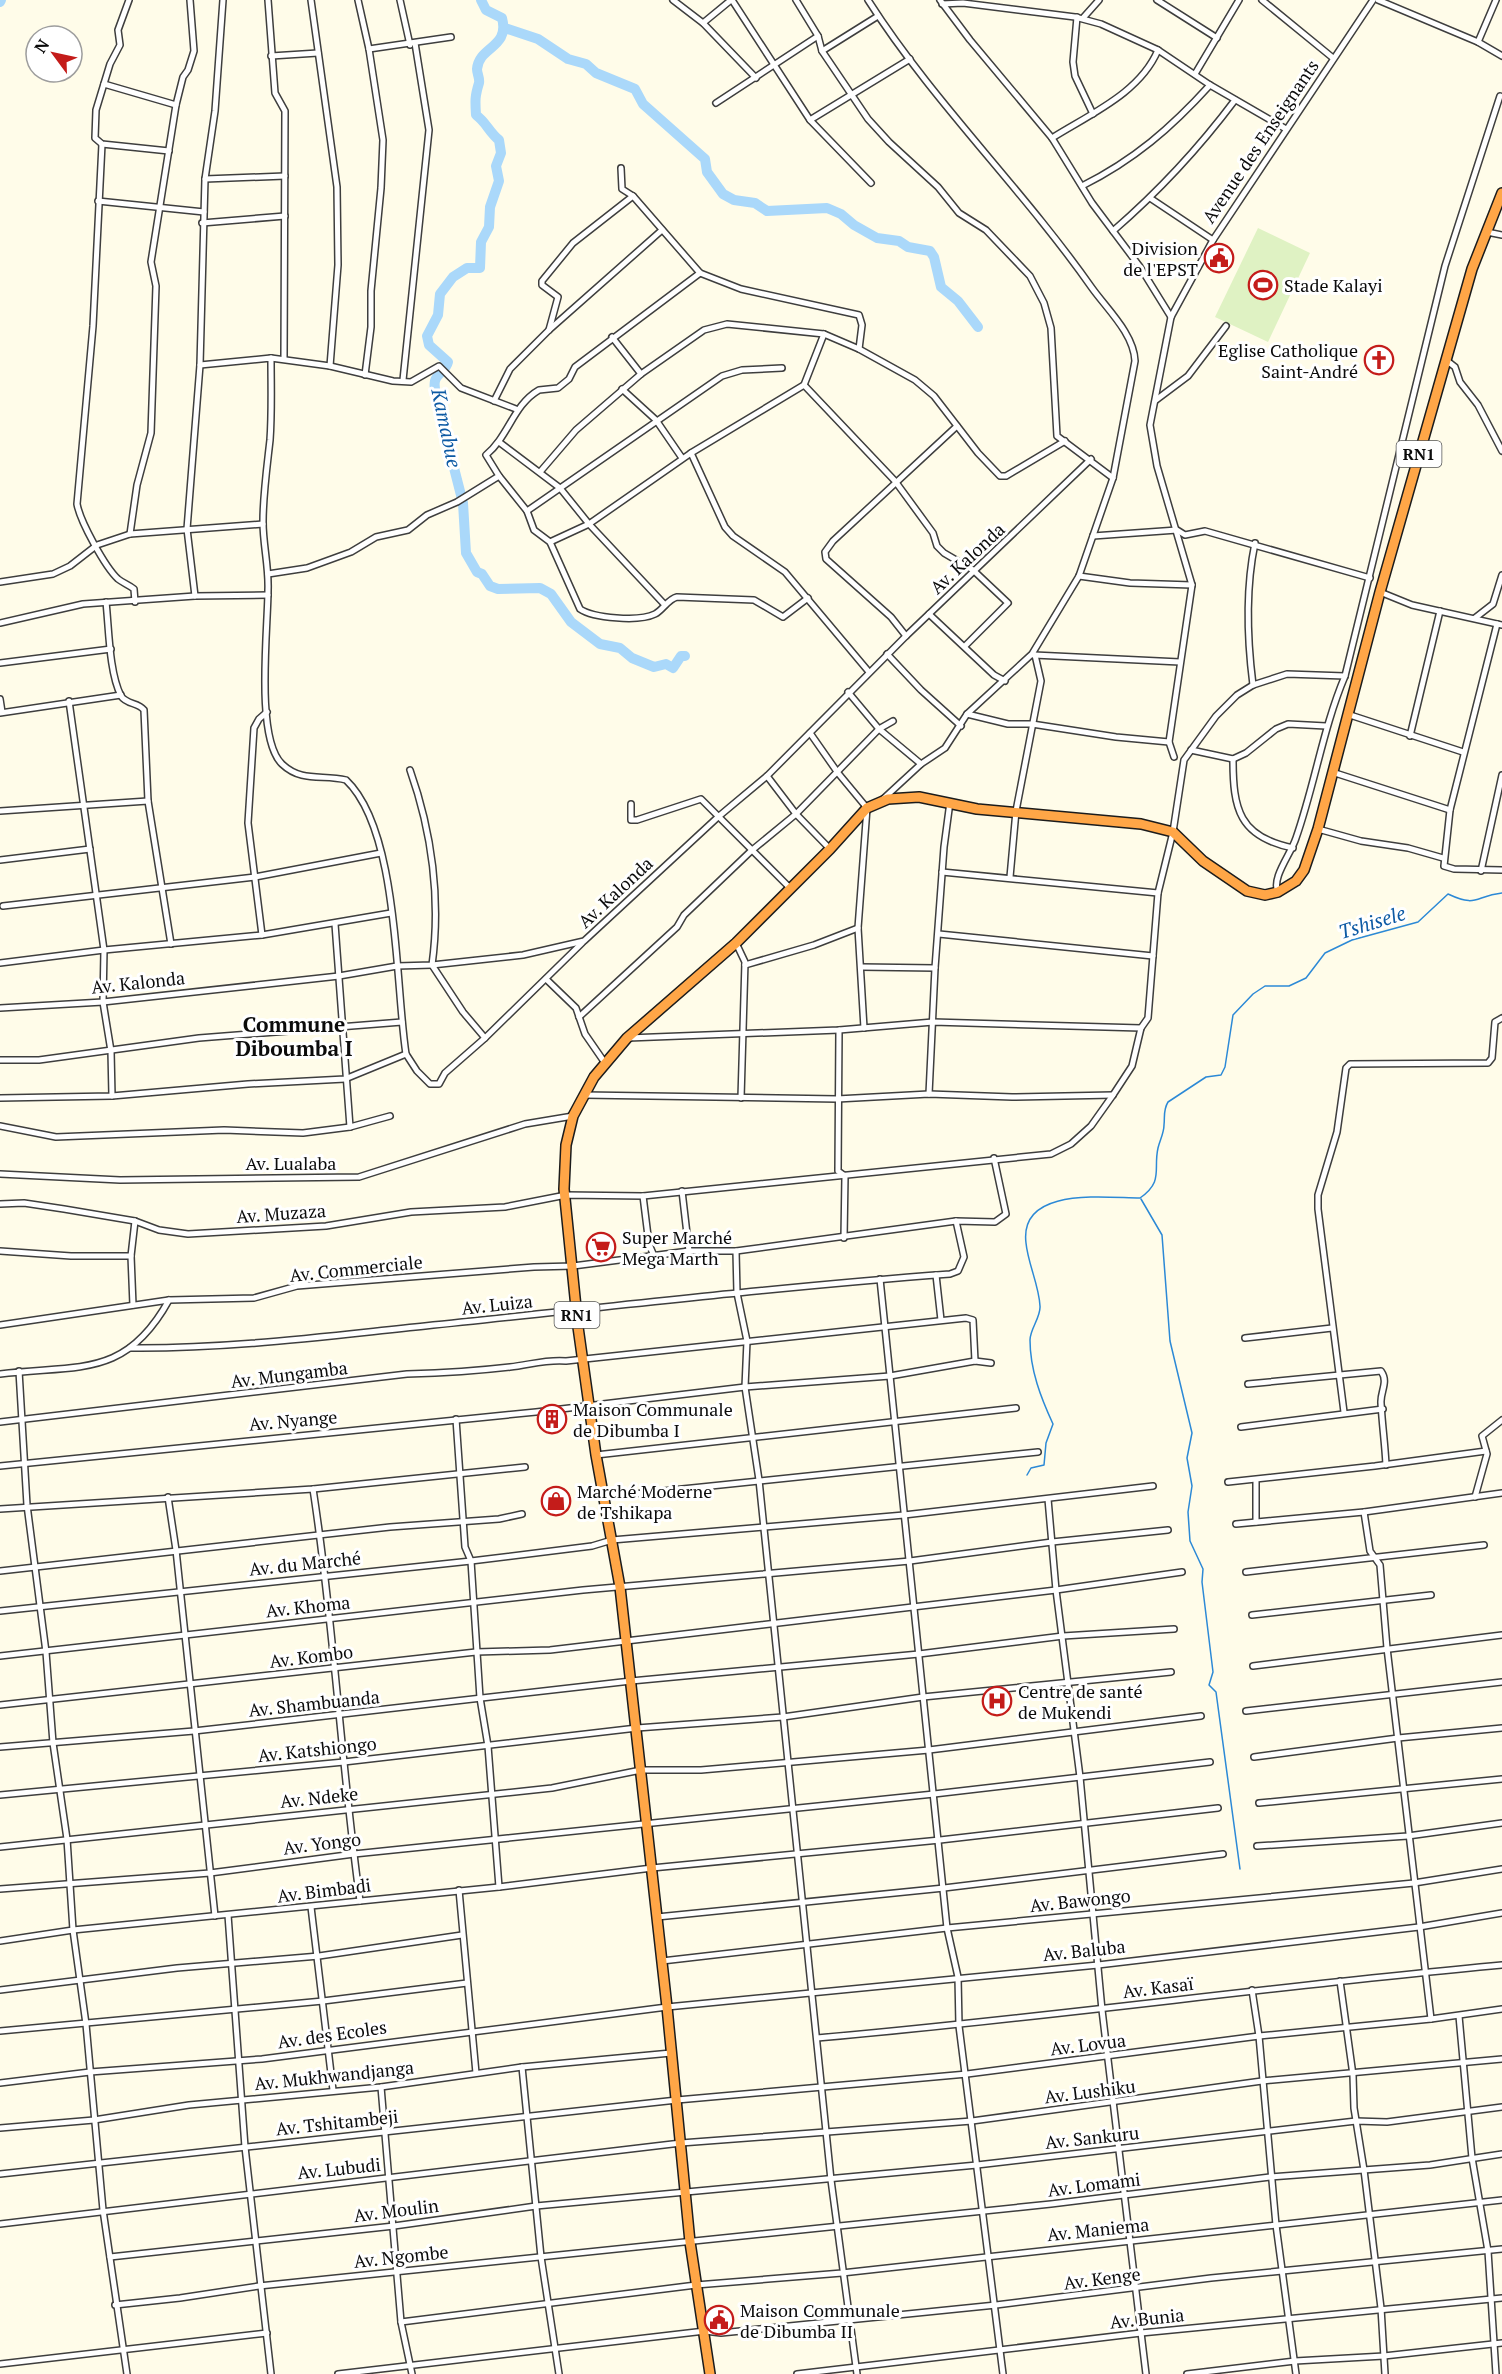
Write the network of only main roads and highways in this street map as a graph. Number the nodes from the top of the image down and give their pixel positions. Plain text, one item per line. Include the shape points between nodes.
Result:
1 (1502, 194) edge
2 (710, 2374) edge

1 - 2 highway, RN1 via 1485,231 1446,360 1318,829 1304,870 1296,881 1265,895 1247,891 1210,866 1173,832 1141,824 977,810 906,796 878,802 867,807 736,943 627,1038 605,1063 573,1116 566,1144 566,1195 576,1311 588,1406 620,1587 690,2242

